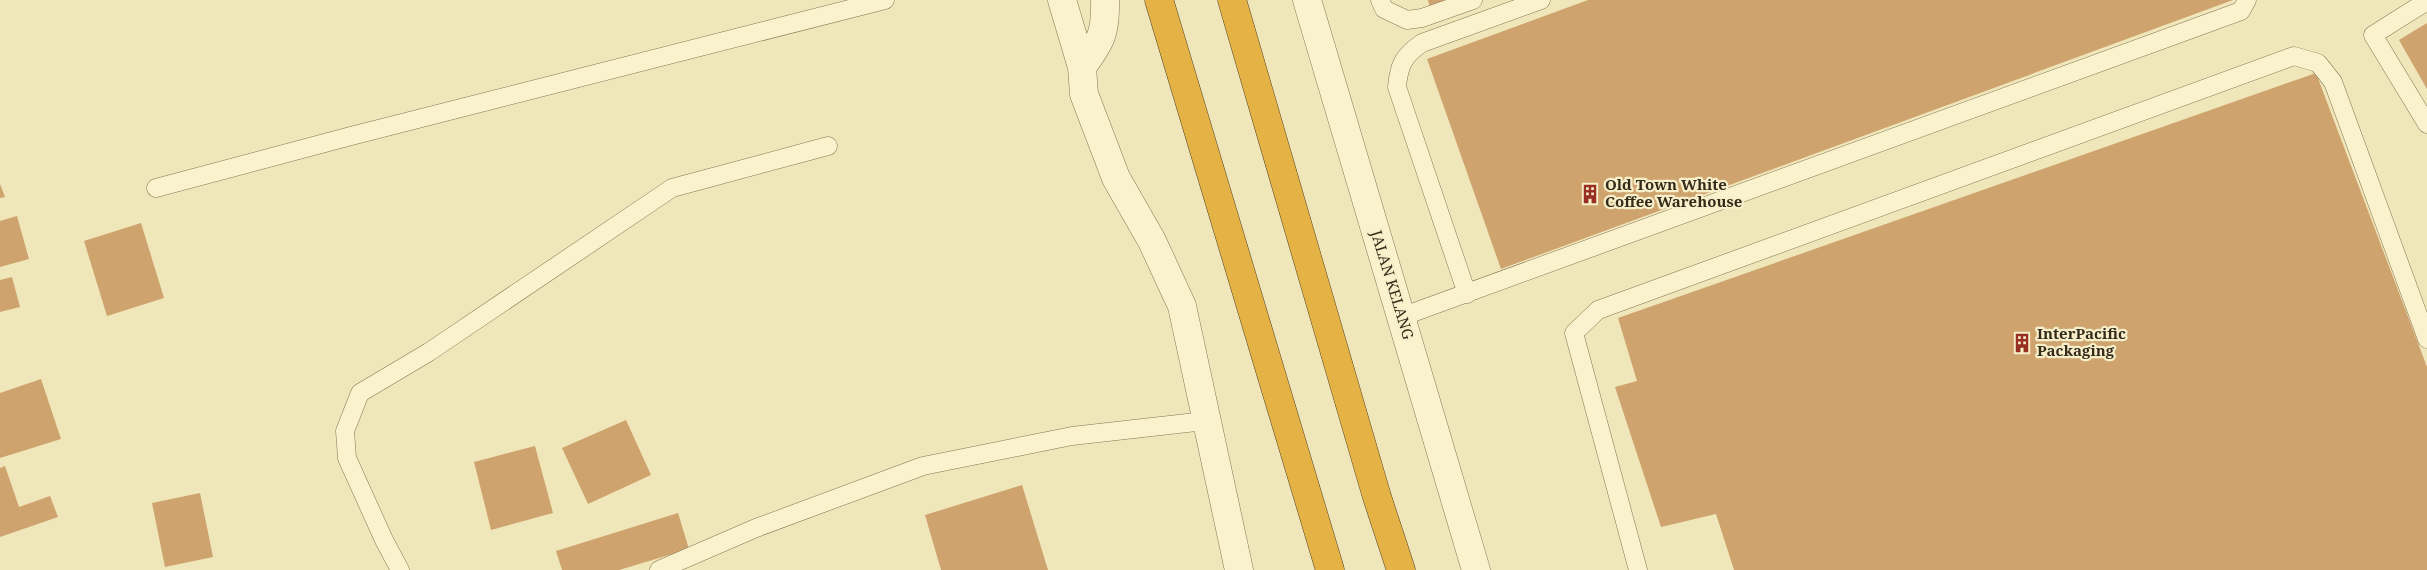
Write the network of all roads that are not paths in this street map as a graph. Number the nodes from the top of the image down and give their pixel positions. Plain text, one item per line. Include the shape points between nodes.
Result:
1 (885, 0) edge
2 (1062, 0) edge
3 (1105, 0) edge
4 (1159, 0) edge
5 (1232, 0) edge
6 (1307, 0) edge
7 (1380, 0) edge
8 (1473, 0) edge
9 (1541, 0) edge
10 (2247, 0) edge
11 (2427, 2) edge
12 (1082, 67) junction
13 (2427, 124) edge
14 (828, 146) dead end
15 (156, 188) dead end
16 (1467, 294) junction
17 (1401, 317) junction
18 (2427, 339) edge
19 (1205, 421) junction
20 (400, 570) edge
21 (659, 570) edge
22 (1239, 570) edge
23 (1330, 570) edge
24 (1402, 570) edge
25 (1476, 570) edge
26 (1638, 570) edge

1 - 15 lane
2 - 12 street
3 - 12 street via 1106,16 1101,41
4 - 23 highway
5 - 24 highway
6 - 17 street, JALAN KELANG
7 - 8 lane via 1384,8 1407,20
9 - 16 lane via 1422,42 1408,53 1399,70 1397,87
10 - 16 lane via 2241,11
11 - 13 lane via 2372,35
12 - 19 street via 1084,94 1116,178 1152,241 1182,306
14 - 20 lane via 672,188 429,352 360,393 345,431 347,458
16 - 17 lane
17 - 25 street, JALAN KELANG
18 - 26 lane via 2333,82 2318,63 2294,56 1598,310 1574,333
19 - 21 lane via 1072,436 922,466 756,528
19 - 22 street

